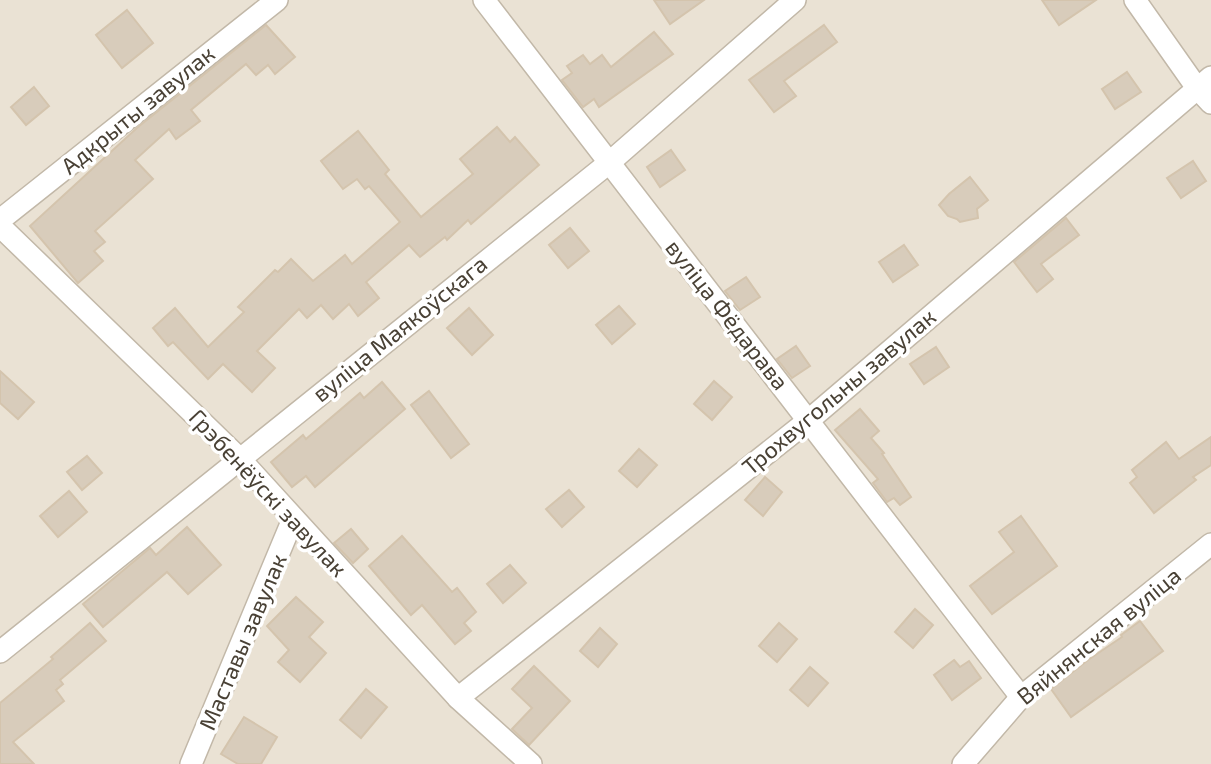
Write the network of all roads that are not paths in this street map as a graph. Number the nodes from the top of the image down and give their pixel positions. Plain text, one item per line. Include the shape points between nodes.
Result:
1 (277, 0) edge
2 (484, 0) edge
3 (796, 0) edge
4 (1135, 0) edge
5 (1206, 89) edge
6 (610, 162) junction
7 (0, 220) edge
8 (0, 226) edge
9 (809, 420) junction
10 (239, 458) junction
11 (293, 519) junction
12 (1211, 544) edge
13 (0, 652) edge
14 (1021, 697) junction
15 (458, 698) junction
16 (191, 764) edge
17 (531, 764) edge
18 (963, 764) edge

1 - 7 street, Адкрыты завулак
2 - 6 street, вуліца Фёдарава
3 - 6 street, вуліца Маякоўскага
4 - 5 street
5 - 9 street, Трохвугольны завулак
6 - 9 street, вуліца Фёдарава
6 - 10 street, вуліца Маякоўскага
8 - 10 street, Грэбенёўскі завулак
9 - 14 street, вуліца Фёдарава
9 - 15 street, Трохвугольны завулак
10 - 11 street, Грэбенёўскі завулак
10 - 13 street, вуліца Маякоўскага
11 - 15 street, Грэбенёўскі завулак
11 - 16 street, Маставы завулак
12 - 14 street, Вяйнянская вуліца
14 - 18 street, Вяйнянская вуліца
15 - 17 street, Грэбенёўскі завулак

